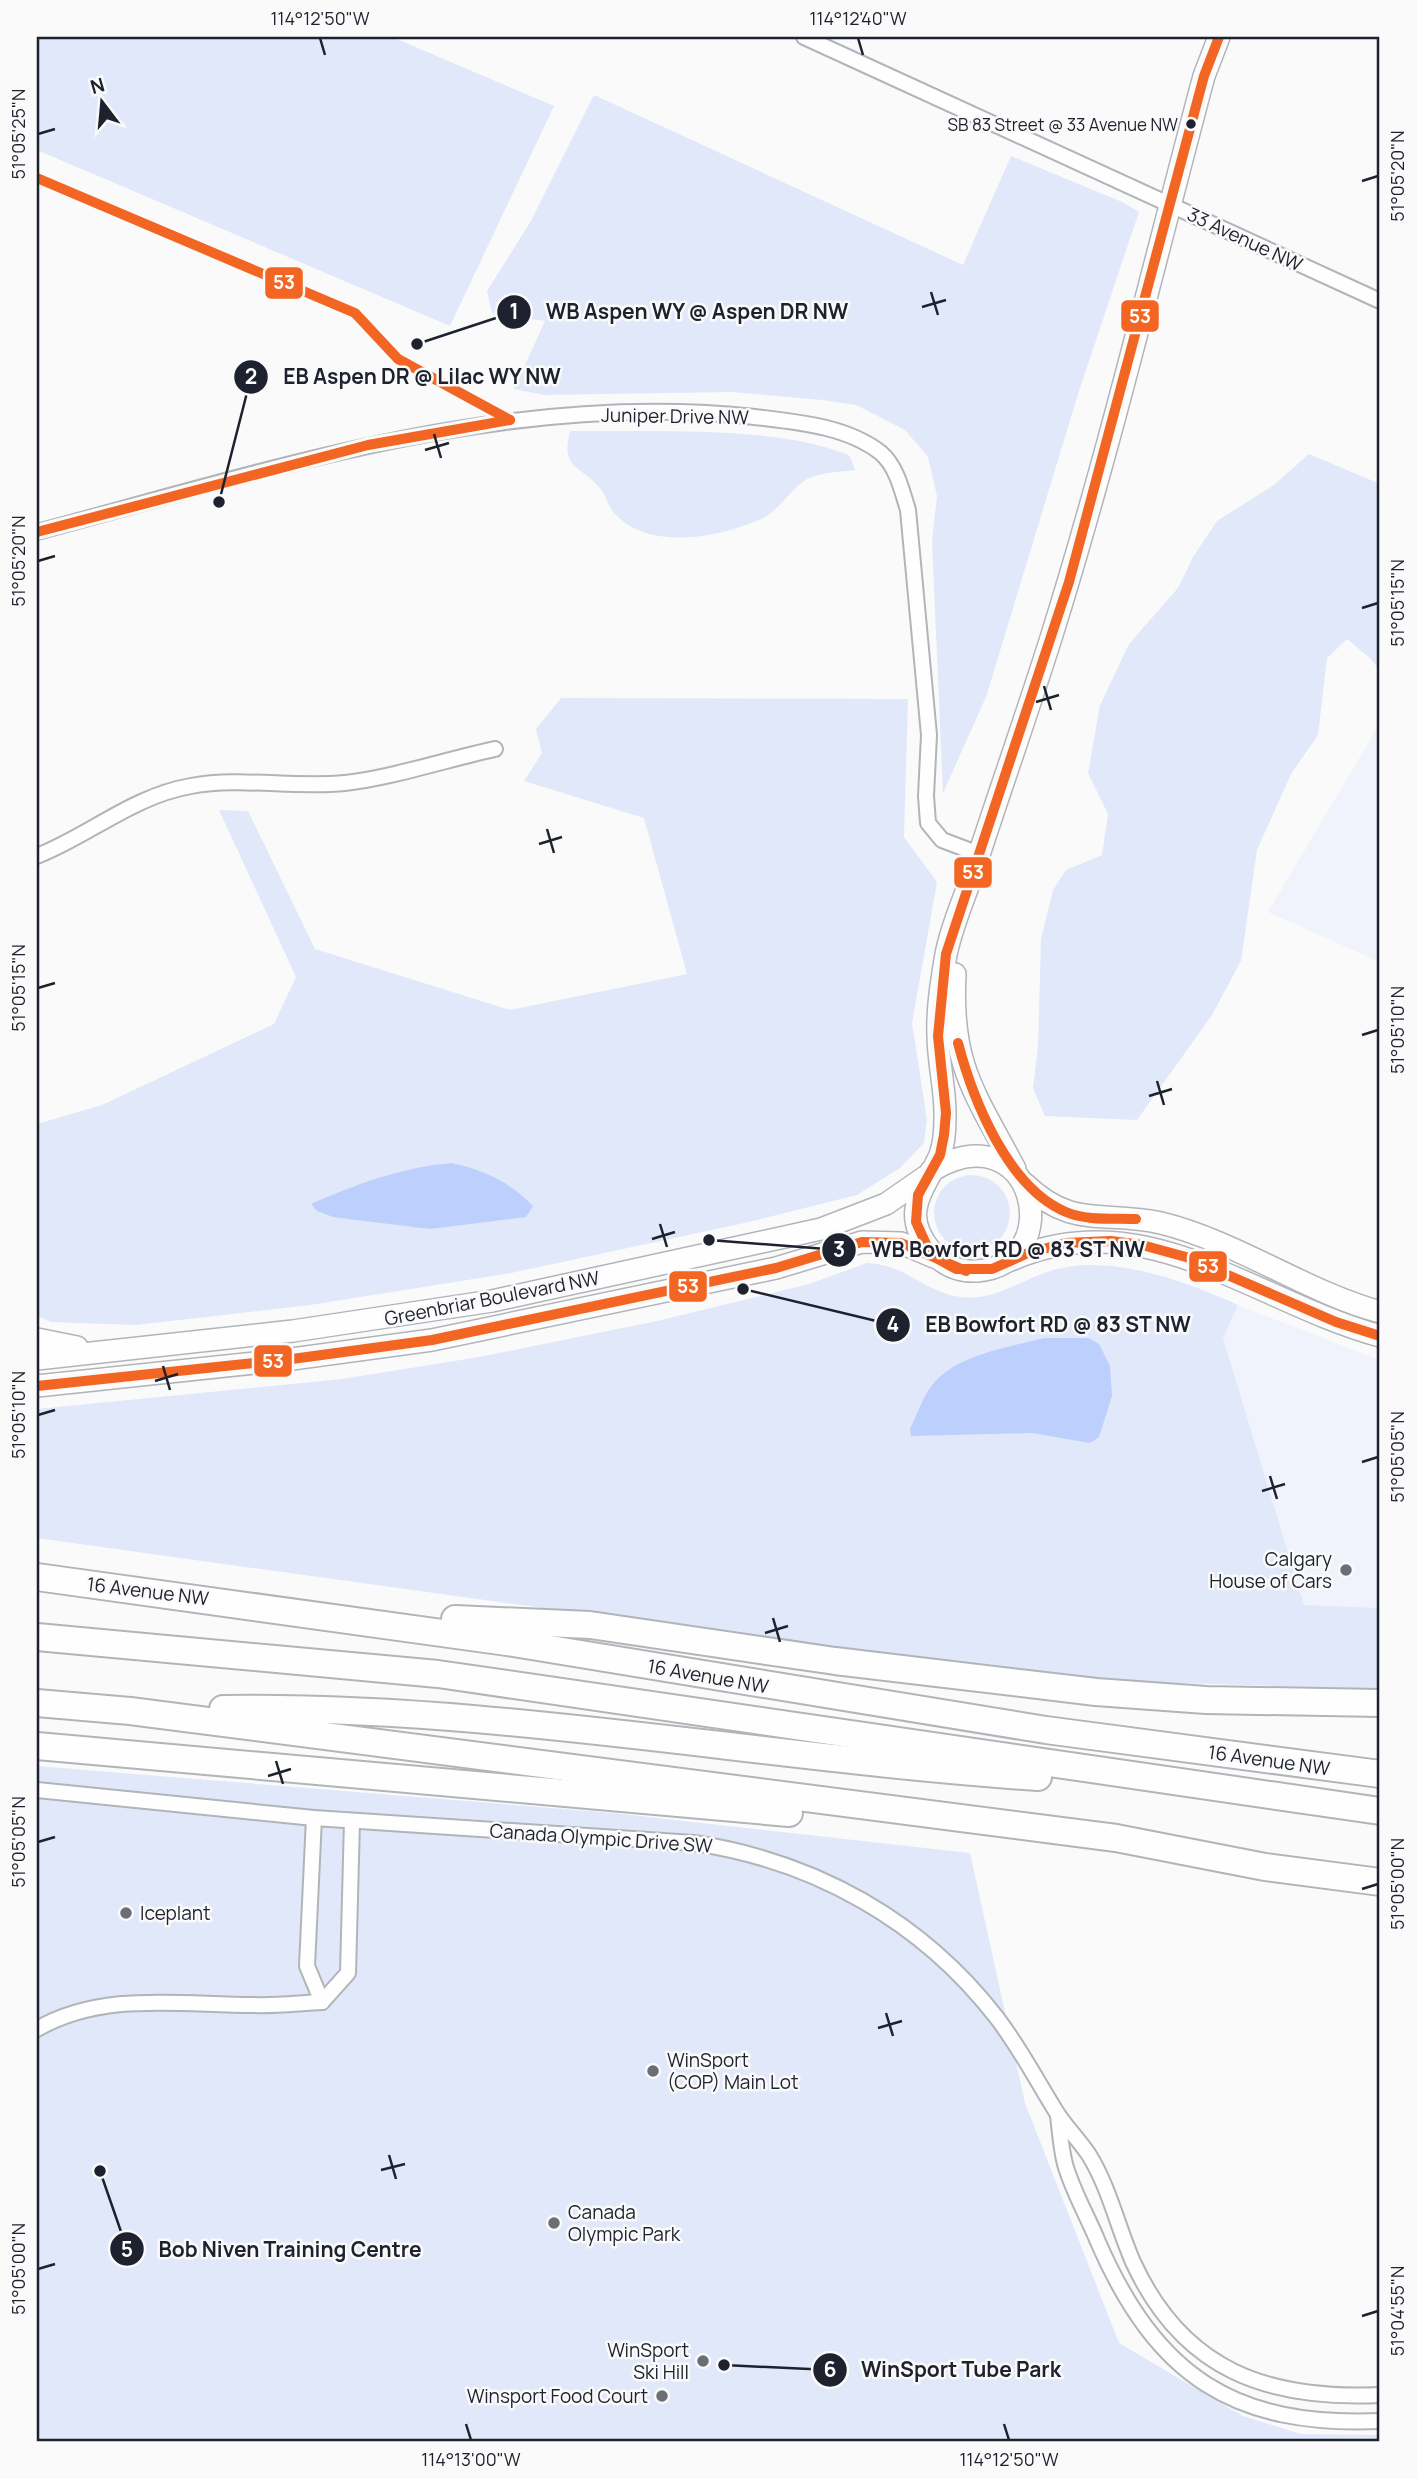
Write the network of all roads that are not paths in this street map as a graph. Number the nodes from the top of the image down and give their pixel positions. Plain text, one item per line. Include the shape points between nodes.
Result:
1 (804, 37) edge
2 (1219, 37) edge
3 (1170, 205) junction
4 (1380, 301) edge
5 (37, 532) edge
6 (495, 749) dead end
7 (979, 855) junction
8 (37, 856) edge
9 (958, 919) junction
10 (930, 1172) junction
11 (1021, 1179) junction
12 (938, 1259) junction
13 (1003, 1264) junction
14 (1380, 1312) edge
15 (1380, 1336) edge
16 (37, 1339) edge
17 (107, 1351) junction
18 (37, 1359) edge
19 (37, 1386) edge
20 (37, 1577) edge
21 (320, 1614) junction
22 (37, 1637) edge
23 (37, 1703) edge
24 (1380, 1703) edge
25 (130, 1711) junction
26 (37, 1746) edge
27 (1380, 1774) edge
28 (1206, 1788) junction
29 (37, 1790) edge
30 (1380, 1811) edge
31 (314, 1818) junction
32 (352, 1821) junction
33 (1116, 1838) junction
34 (1380, 1882) edge
35 (322, 2002) junction
36 (37, 2029) edge
37 (1058, 2115) junction
38 (1380, 2395) edge
39 (1380, 2421) edge

1 - 3 street, 33 Avenue NW
2 - 3 street
3 - 4 street, 33 Avenue NW
3 - 7 street via 1069,582
5 - 7 street, Juniper Drive NW via 368,445 532,417 728,414 794,421 839,432 883,454 897,476 908,510 929,735 928,822 942,840
6 - 8 street via 347,783 190,786 143,800
7 - 9 street
9 - 10 street via 946,954 939,1001 946,1113 940,1155
9 - 11 street via 953,1014 964,1073
10 - 11 street via 952,1158 975,1154 998,1160
10 - 12 street via 918,1195 916,1222
10 - 17 street, Greenbriar Boulevard NW via 901,1196 845,1222 554,1288 380,1320
11 - 13 street via 1032,1222 1022,1246
11 - 14 street via 1041,1200 1067,1213 1181,1229 1313,1288
12 - 13 street via 968,1271
12 - 19 street, Greenbriar Boulevard NW via 901,1243 862,1242 776,1268 432,1340
13 - 15 street via 1066,1243 1142,1245 1186,1257 1336,1322
16 - 17 street
17 - 18 street, Greenbriar Boulevard NW
20 - 21 highway, 16 Avenue NW
21 - 24 highway via 590,1625 1096,1692 1206,1700
21 - 27 highway, 16 Avenue NW via 1046,1730
22 - 28 highway, 16 Avenue NW via 438,1674
23 - 25 highway
25 - 28 highway via 314,1708 507,1720 914,1768
25 - 33 highway
26 - 33 highway via 617,1799
28 - 30 highway, 16 Avenue NW
29 - 31 street, Canada Olympic Drive SW
31 - 32 street, Canada Olympic Drive SW
31 - 35 street via 307,1966
32 - 35 street via 348,1973
32 - 37 street, Canada Olympic Drive SW via 694,1843 752,1854 808,1873 888,1915 958,1973 1010,2036
33 - 34 highway via 1265,1867
35 - 36 street via 101,2005 53,2019
37 - 38 street, Canada Olympic Drive SW via 1090,2156 1142,2280 1167,2318 1192,2343 1239,2374 1281,2390 1325,2396
37 - 39 street, Canada Olympic Drive SW via 1065,2165 1110,2270 1140,2323 1175,2361 1217,2391 1259,2410 1304,2421

